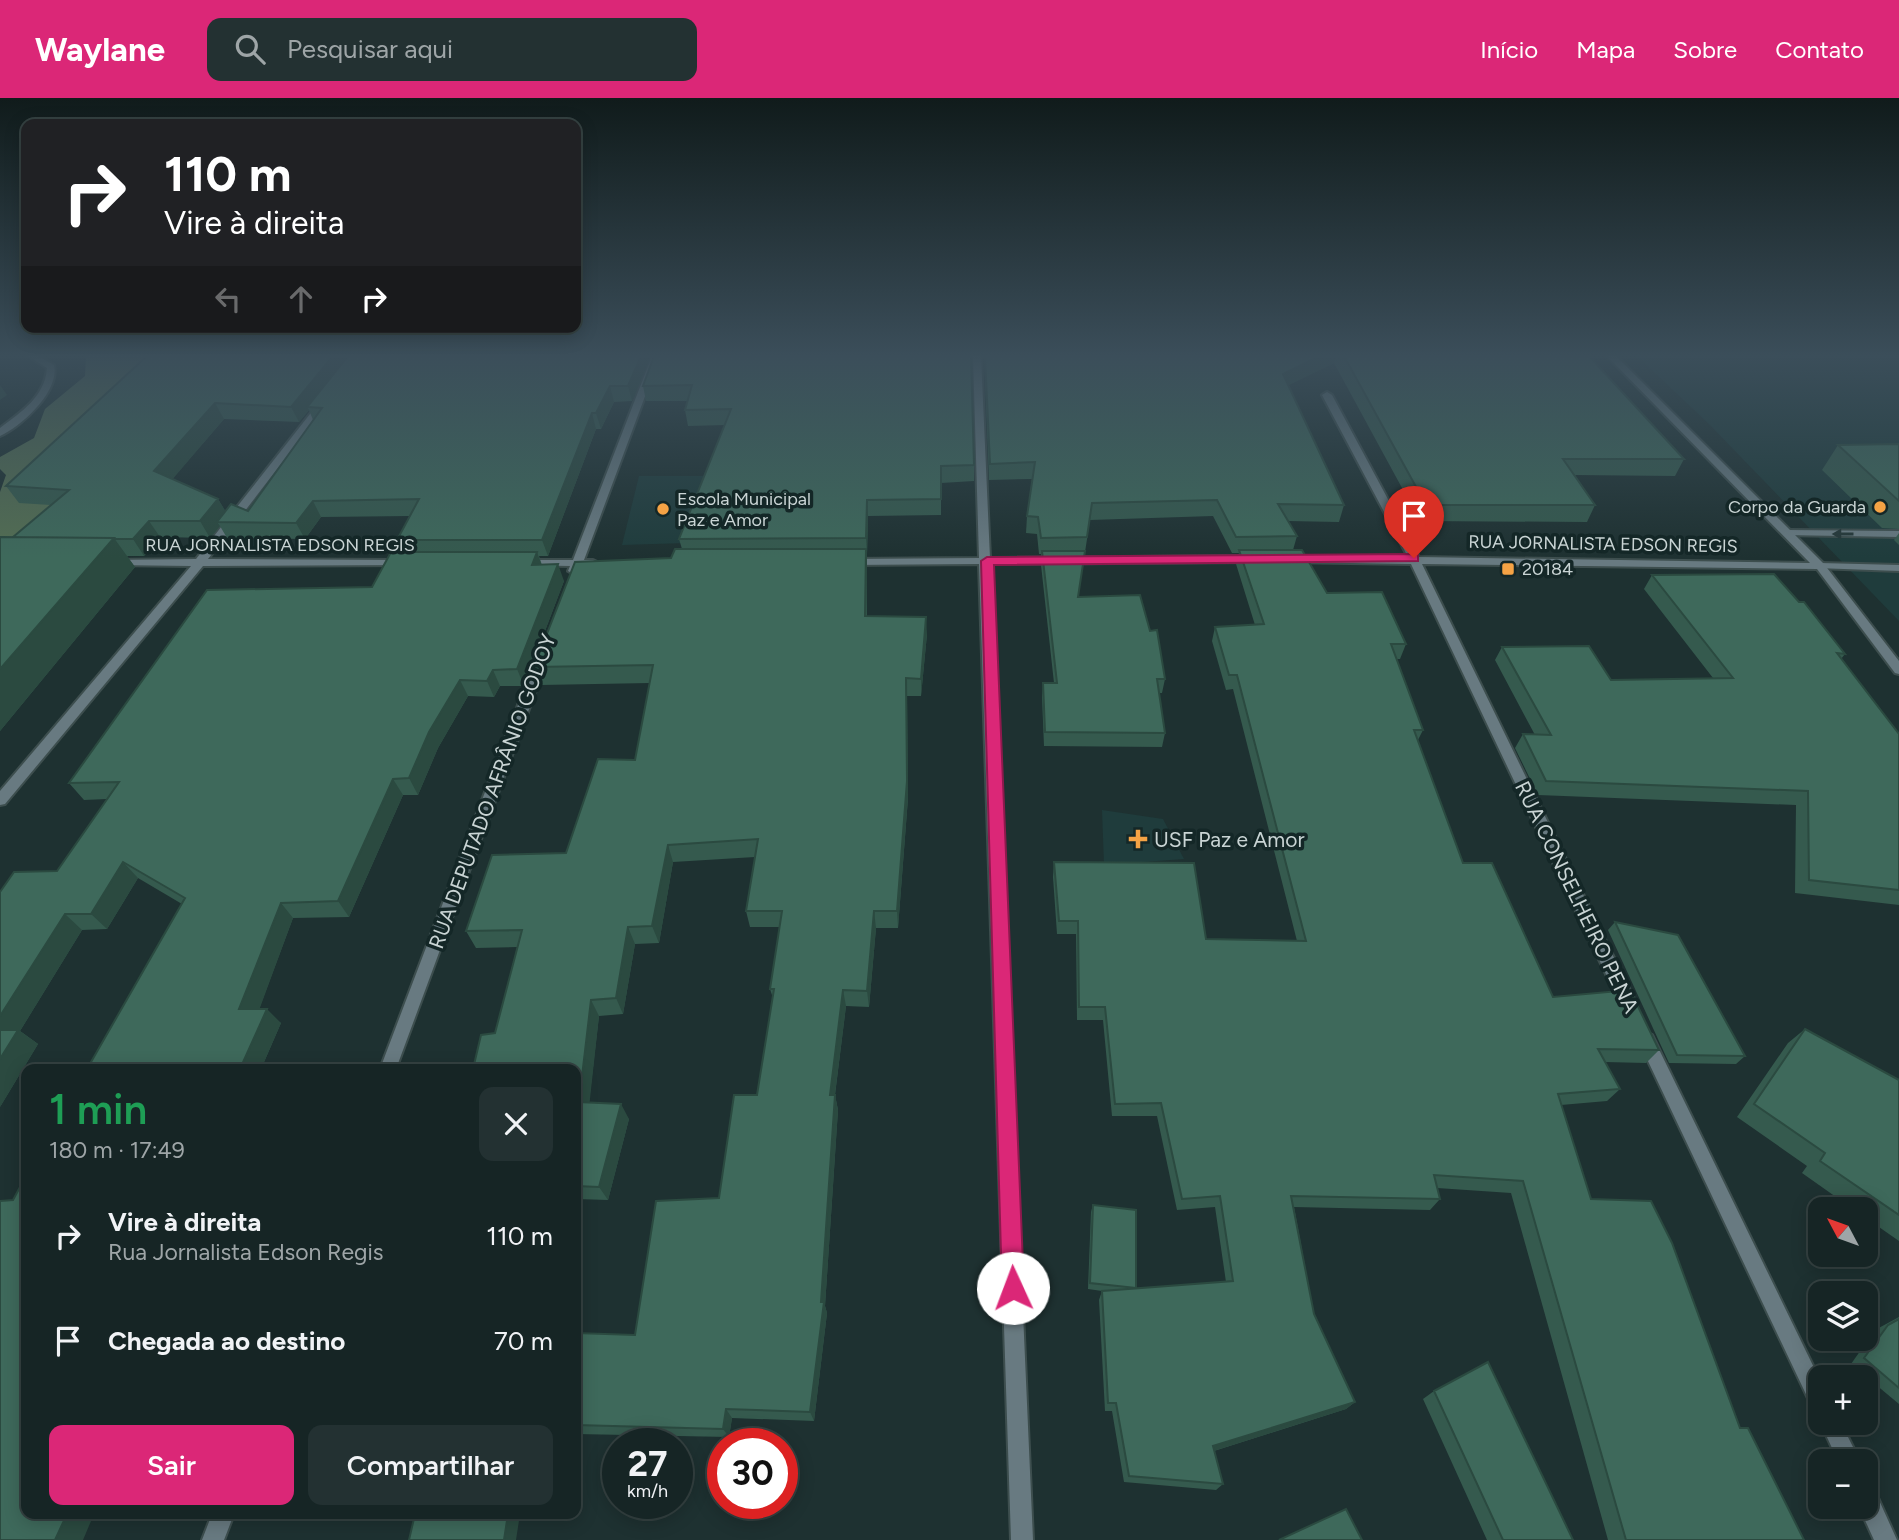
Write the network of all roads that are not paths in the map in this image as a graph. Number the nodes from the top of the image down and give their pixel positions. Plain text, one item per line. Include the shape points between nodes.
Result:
1 (307, 423) edge
2 (630, 423) edge
3 (980, 423) edge
4 (1341, 423) edge
5 (1678, 423) edge
6 (1788, 533) junction
7 (1899, 534) edge
8 (1414, 558) junction
9 (1262, 559) edge
10 (1276, 559) edge
11 (987, 561) junction
12 (106, 562) edge
13 (604, 562) edge
14 (837, 562) edge
15 (199, 563) junction
16 (420, 563) edge
17 (509, 563) edge
18 (577, 563) junction
19 (1820, 566) junction
20 (1899, 568) edge
21 (567, 589) edge
22 (548, 640) edge
23 (1899, 670) edge
24 (0, 800) edge
25 (390, 1064) edge
26 (1808, 1377) edge
27 (221, 1519) edge
28 (1876, 1519) edge
29 (213, 1540) edge
30 (1022, 1540) edge
31 (1886, 1540) edge

1 - 15 street
2 - 18 street
3 - 11 street
4 - 8 street, RUA CONSELHEIRO PENA
5 - 6 street
7 -> 6 street
6 - 19 street
8 - 10 street, RUA JORNALISTA EDSON REGIS
8 - 19 street, RUA JORNALISTA EDSON REGIS
8 - 26 street, RUA CONSELHEIRO PENA
9 - 11 street
11 - 14 street
11 - 30 street
12 - 15 street, RUA JORNALISTA EDSON REGIS
13 - 18 street
15 - 16 street, RUA JORNALISTA EDSON REGIS
15 - 24 street
17 - 18 street
18 - 21 street
19 - 20 street, RUA JORNALISTA EDSON REGIS
19 - 23 street
22 - 25 street, RUA DEPUTADO AFRÂNIO GODOY
27 - 29 street
28 - 31 street

